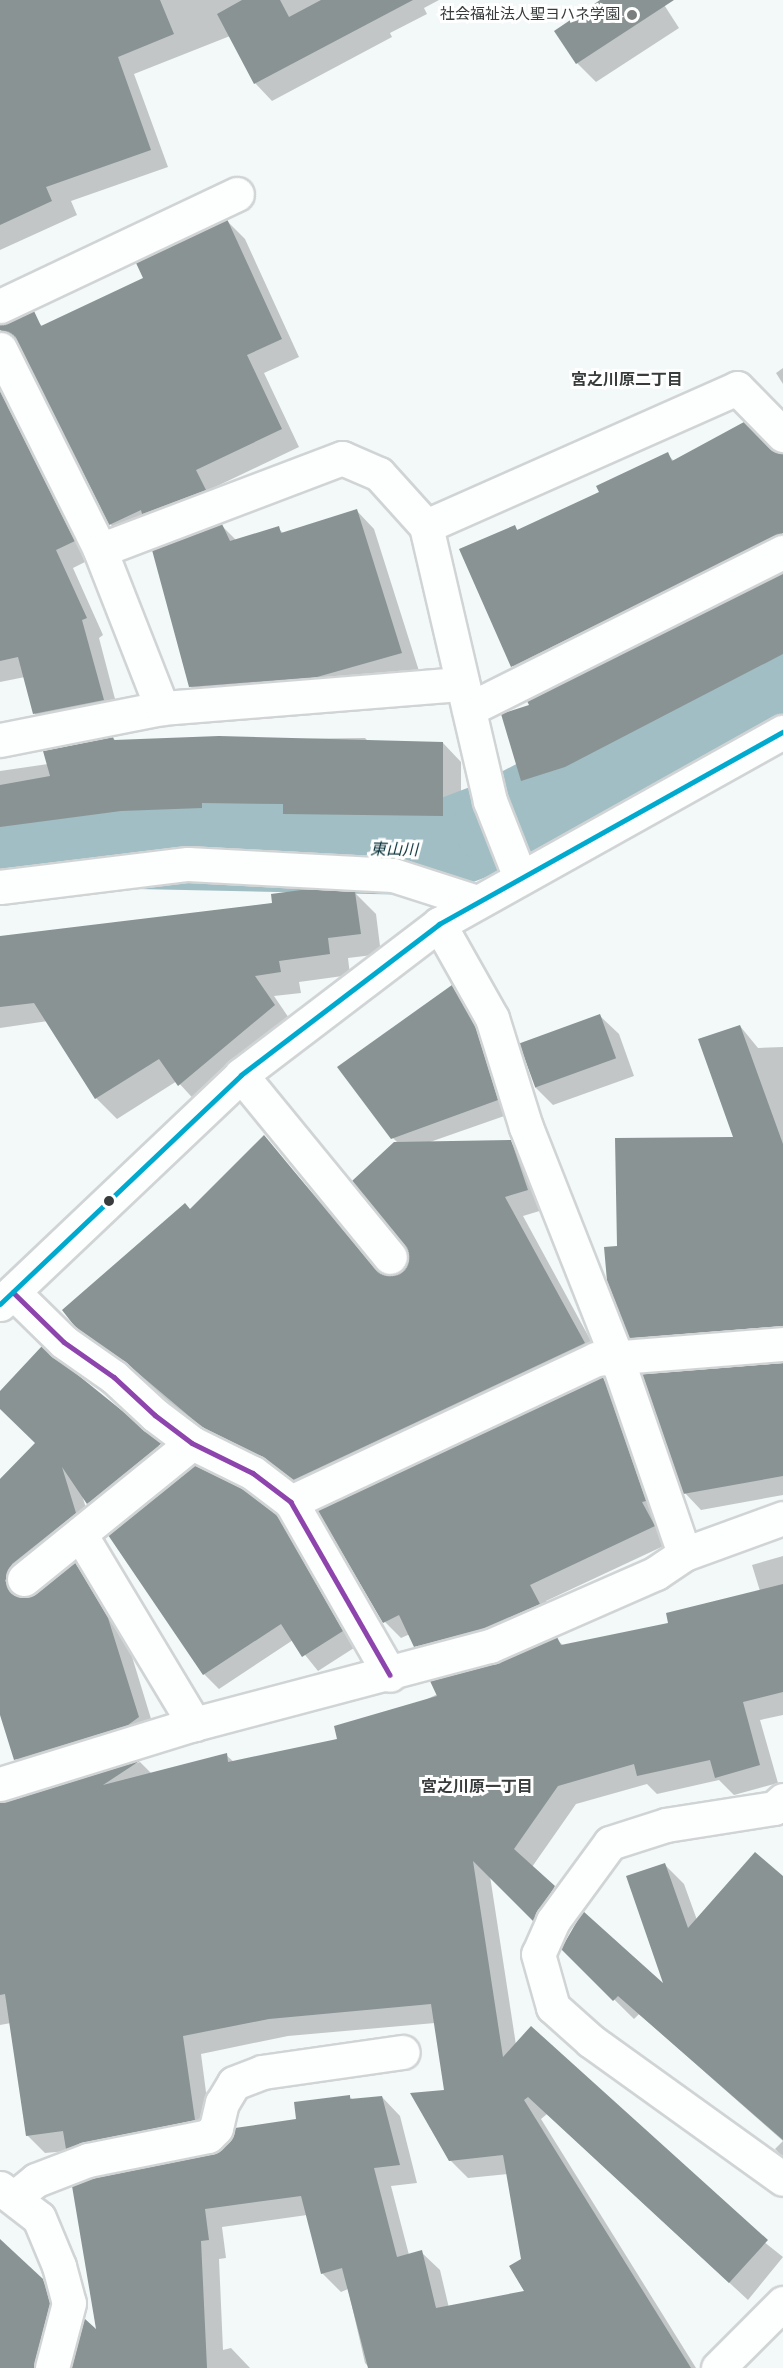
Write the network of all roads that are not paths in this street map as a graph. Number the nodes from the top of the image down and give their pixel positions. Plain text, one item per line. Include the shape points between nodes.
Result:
1 (237, 195) dead end
2 (0, 306) edge
3 (0, 349) edge
4 (783, 435) edge
5 (426, 526) junction
6 (100, 550) junction
7 (783, 552) edge
8 (465, 697) junction
9 (162, 708) junction
10 (783, 732) edge
11 (0, 740) edge
12 (520, 877) junction
13 (0, 887) edge
14 (477, 902) junction
15 (440, 924) junction
16 (241, 1075) junction
17 (390, 1257) dead end
18 (7, 1298) edge
19 (783, 1344) edge
20 (616, 1356) junction
21 (192, 1443) junction
22 (291, 1502) junction
23 (783, 1518) edge
24 (80, 1534) junction
25 (684, 1554) junction
26 (24, 1579) dead end
27 (390, 1675) junction
28 (194, 1724) junction
29 (0, 1784) edge
30 (783, 1800) edge
31 (403, 2052) dead end
32 (782, 2175) edge
33 (8, 2193) edge
34 (783, 2303) edge
35 (52, 2368) edge
36 (718, 2368) edge

1 - 2 street
3 - 6 street
4 - 5 street via 737,388
5 - 6 street via 379,474 342,458
5 - 8 street
6 - 9 street
7 - 8 street
8 - 9 street
8 - 12 street via 490,801
9 - 11 street
10 - 12 street
12 - 14 street
13 - 14 street via 188,864 393,875
14 - 15 street
15 - 16 street
15 - 20 street via 492,1018 526,1127
16 - 17 street
16 - 18 street
18 - 21 street via 114,1377
19 - 20 street
20 - 22 street via 596,1359
20 - 25 street
21 - 22 street via 253,1473
21 - 24 street
22 - 27 street
23 - 25 street
24 - 26 street
24 - 28 street
25 - 27 street via 656,1573 490,1646
27 - 28 street
28 - 29 street
30 - 32 street via 774,1808 666,1826 610,1843 553,1921 538,1954 553,2007 591,2041
31 - 33 street via 253,2076 234,2083 222,2103 216,2128 208,2136 88,2160
33 - 35 street via 39,2218 69,2303
34 - 36 street

